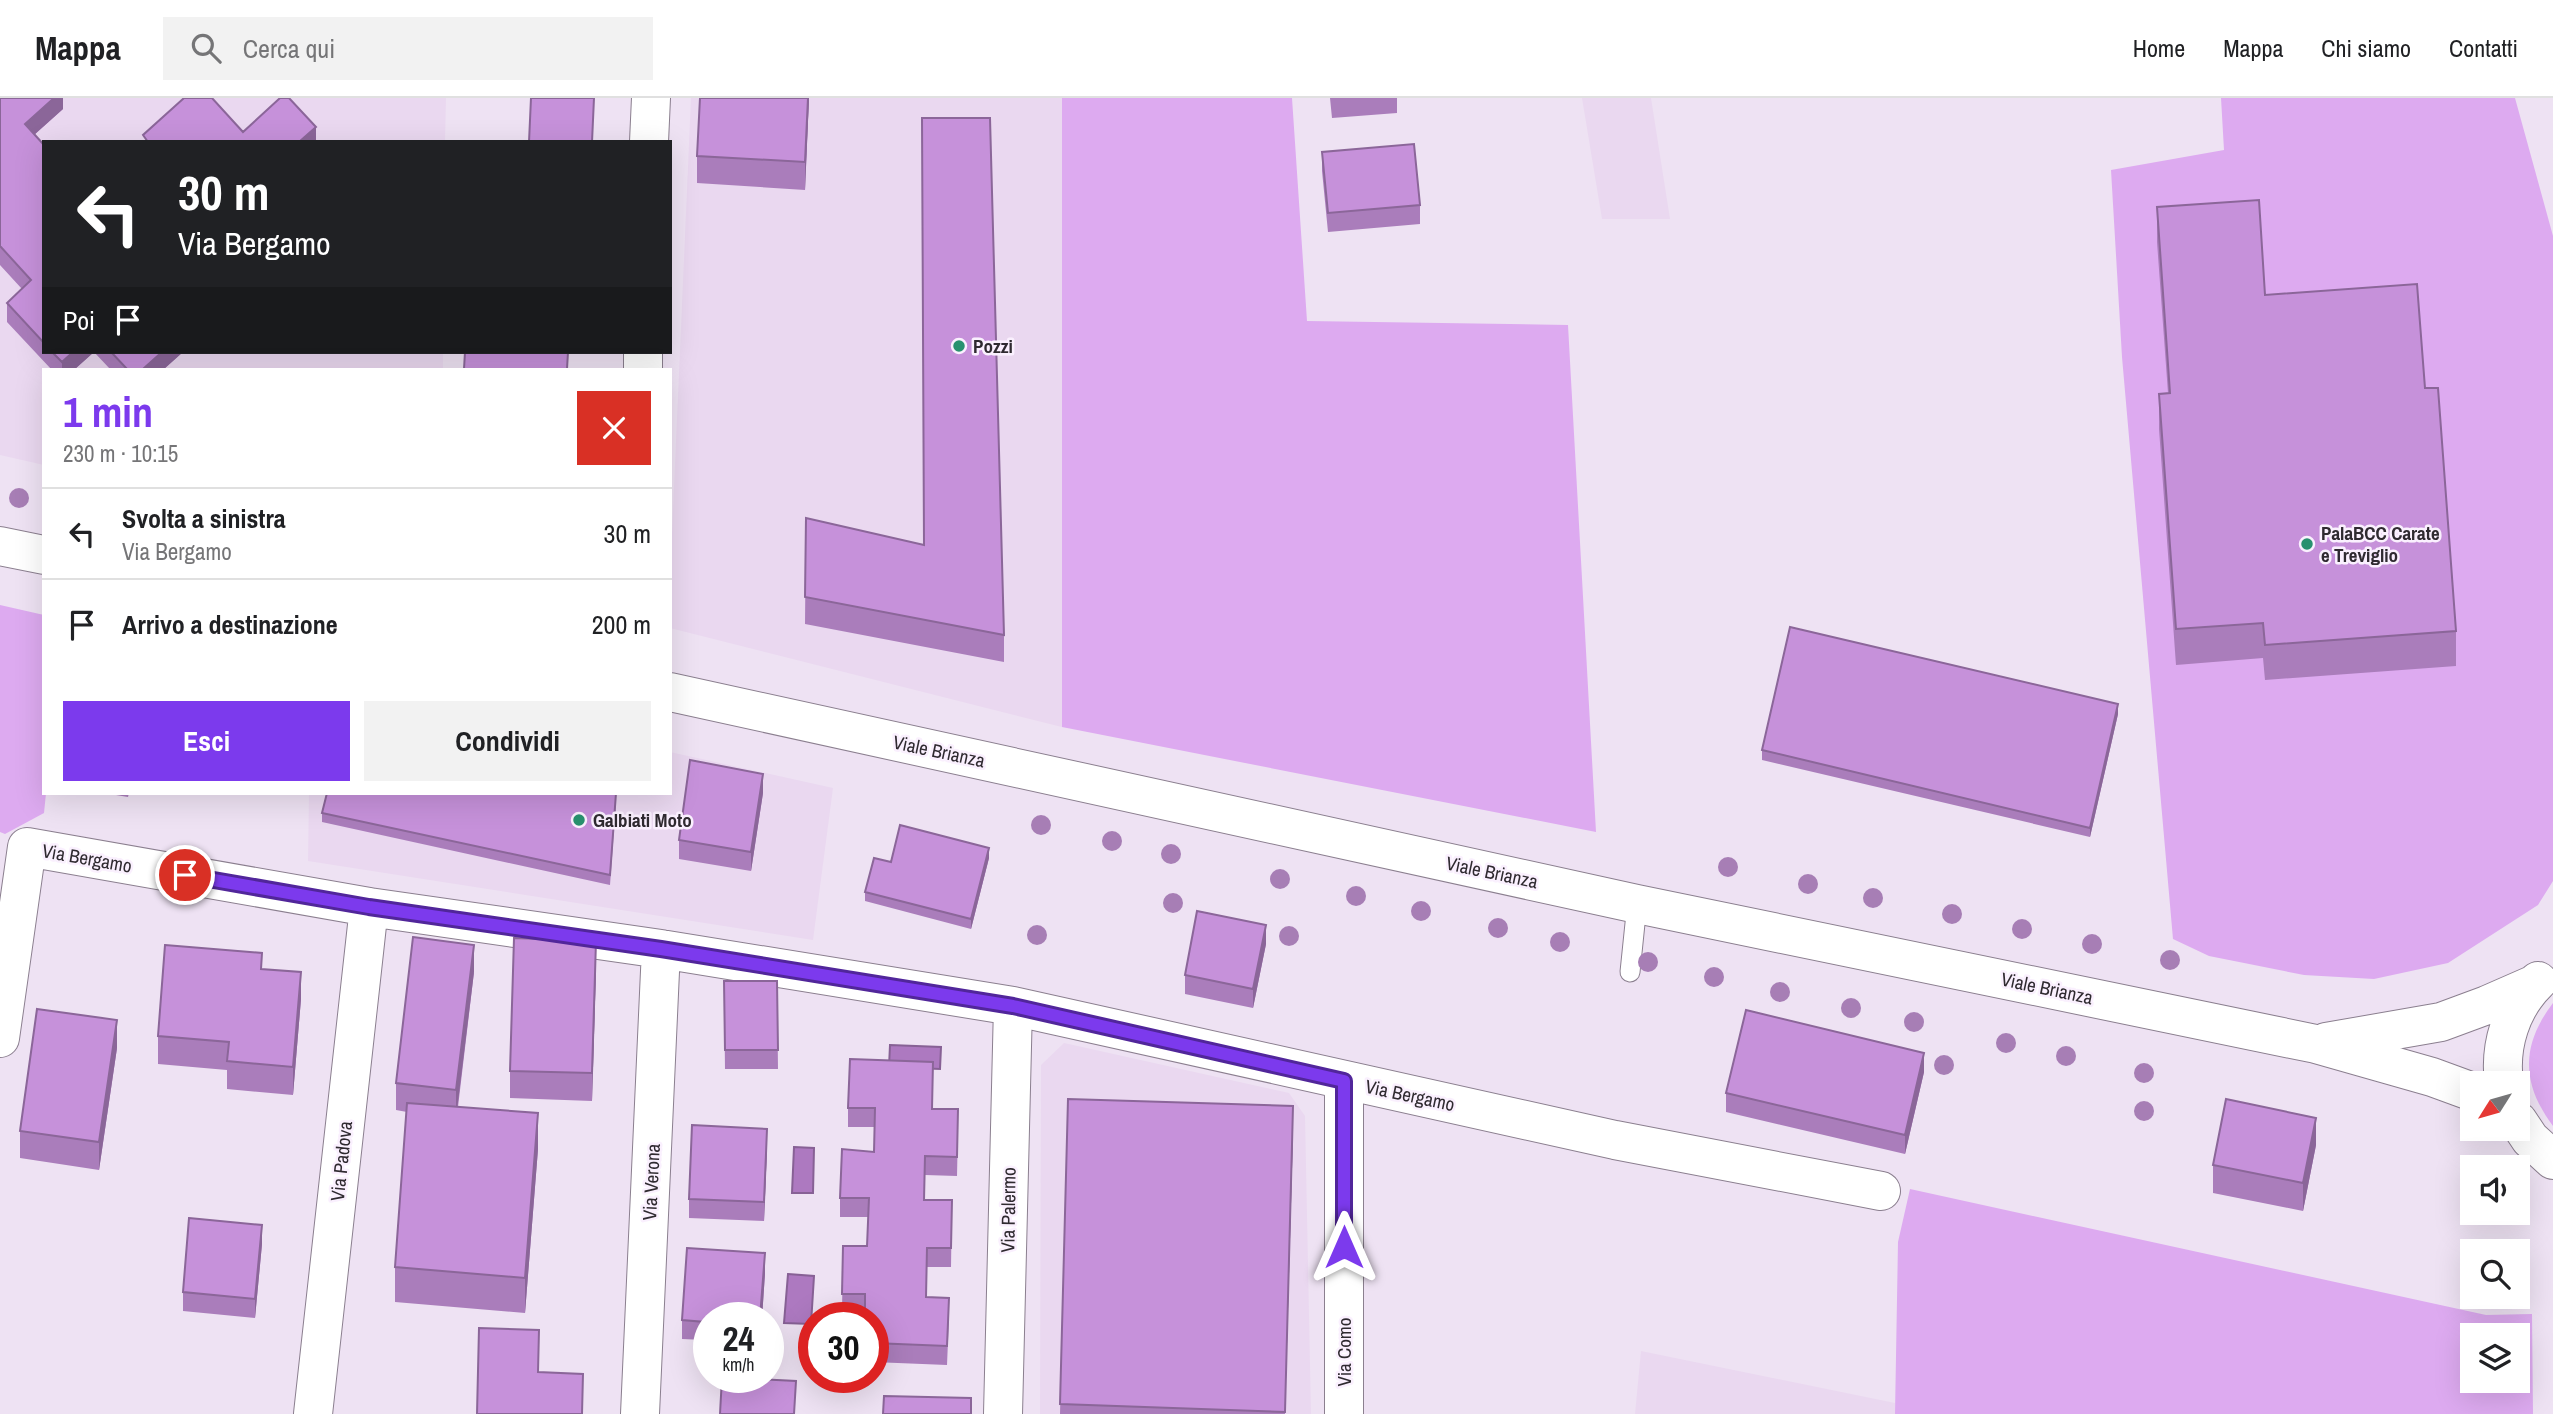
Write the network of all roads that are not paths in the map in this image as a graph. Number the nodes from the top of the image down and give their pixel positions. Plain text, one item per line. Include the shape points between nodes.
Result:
1 (651, 98) edge
2 (649, 140) edge
3 (0, 546) edge
4 (42, 555) edge
5 (672, 692) edge
6 (1637, 904) junction
7 (369, 907) junction
8 (661, 949) junction
9 (1630, 972) dead end
10 (2544, 976) edge
11 (1013, 1006) junction
12 (0, 1038) edge
13 (2316, 1044) junction
14 (2504, 1071) edge
15 (1344, 1081) junction
16 (2460, 1087) edge
17 (2530, 1139) edge
18 (2553, 1161) edge
19 (1881, 1191) dead end
20 (313, 1414) edge
21 (640, 1414) edge
22 (1003, 1414) edge
23 (1344, 1414) edge

1 - 2 street
3 - 4 street
5 - 6 street, Viale Brianza
6 - 9 lane
6 - 13 street, Viale Brianza
7 - 8 street, Via Bergamo
7 - 12 street, Via Bergamo via 27,847
7 - 20 street, Via Padova
8 - 11 street, Via Bergamo
8 - 21 street, Via Verona
10 - 13 street, Viale Brianza via 2441,1022
10 - 14 street via 2515,1012 2504,1045
11 - 15 street, Via Bergamo
11 - 22 street, Via Palermo
13 - 16 street, Viale Brianza
15 - 19 street, Via Bergamo
15 - 23 street, Via Como
17 - 18 street

